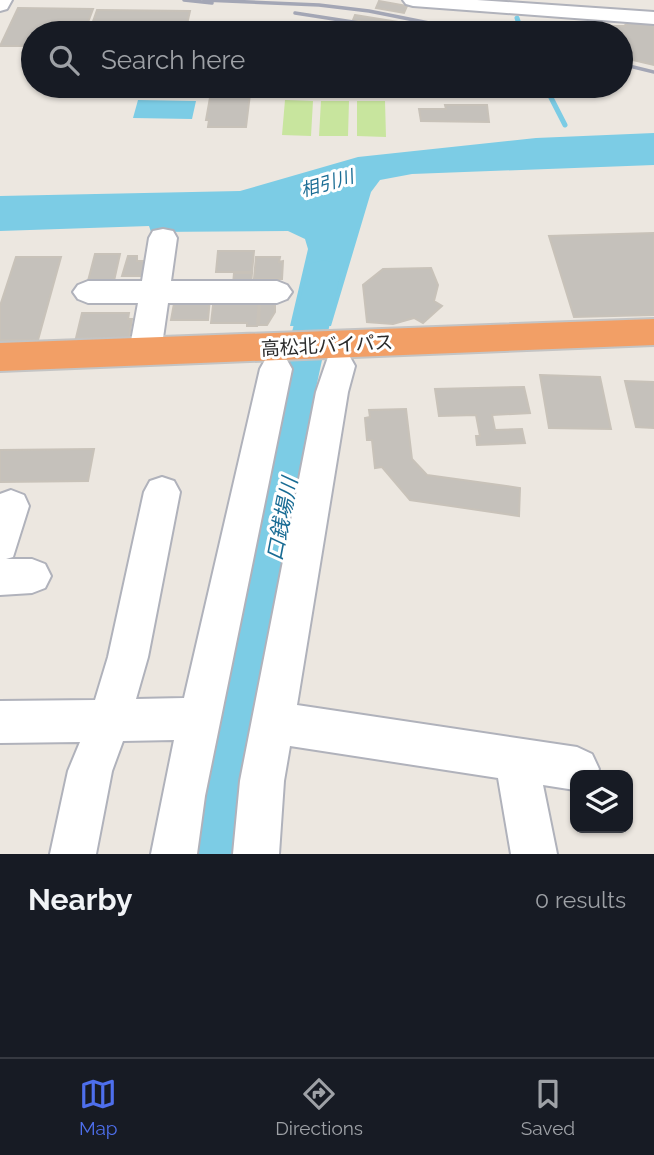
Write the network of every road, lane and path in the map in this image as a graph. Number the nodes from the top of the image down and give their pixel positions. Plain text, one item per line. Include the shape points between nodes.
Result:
1 (413, 0) edge
2 (504, 5) edge
3 (571, 7) edge
4 (654, 18) edge
5 (163, 238) dead end
6 (88, 292) dead end
7 (154, 292) junction
8 (277, 292) dead end
9 (654, 332) edge
10 (145, 352) junction
11 (654, 354) edge
12 (0, 357) edge
13 (339, 359) junction
14 (283, 362) junction
15 (0, 379) edge
16 (162, 492) dead end
17 (11, 506) dead end
18 (0, 545) edge
19 (199, 719) junction
20 (0, 722) edge
21 (109, 722) junction
22 (272, 722) junction
23 (516, 759) junction
24 (577, 769) dead end
25 (73, 854) edge
26 (174, 854) edge
27 (256, 854) edge
28 (534, 854) edge

1 - 2 street
2 - 3 street
3 - 4 street
5 - 7 street
6 - 7 street
7 - 8 street
7 - 10 street
9 - 13 highway, 高松北バイパス
10 - 12 highway, 高松北バイパス
10 - 14 highway, 高松北バイパス
11 - 13 highway, 高松北バイパス
13 - 14 highway, 高松北バイパス
13 - 22 street
14 - 15 highway, 高松北バイパス
14 - 19 street
16 - 21 street via 128,657
17 - 18 street
19 - 21 street
19 - 26 street
20 - 21 street
21 - 25 street via 90,771
22 - 23 street
22 - 27 street
23 - 24 street
23 - 28 street

